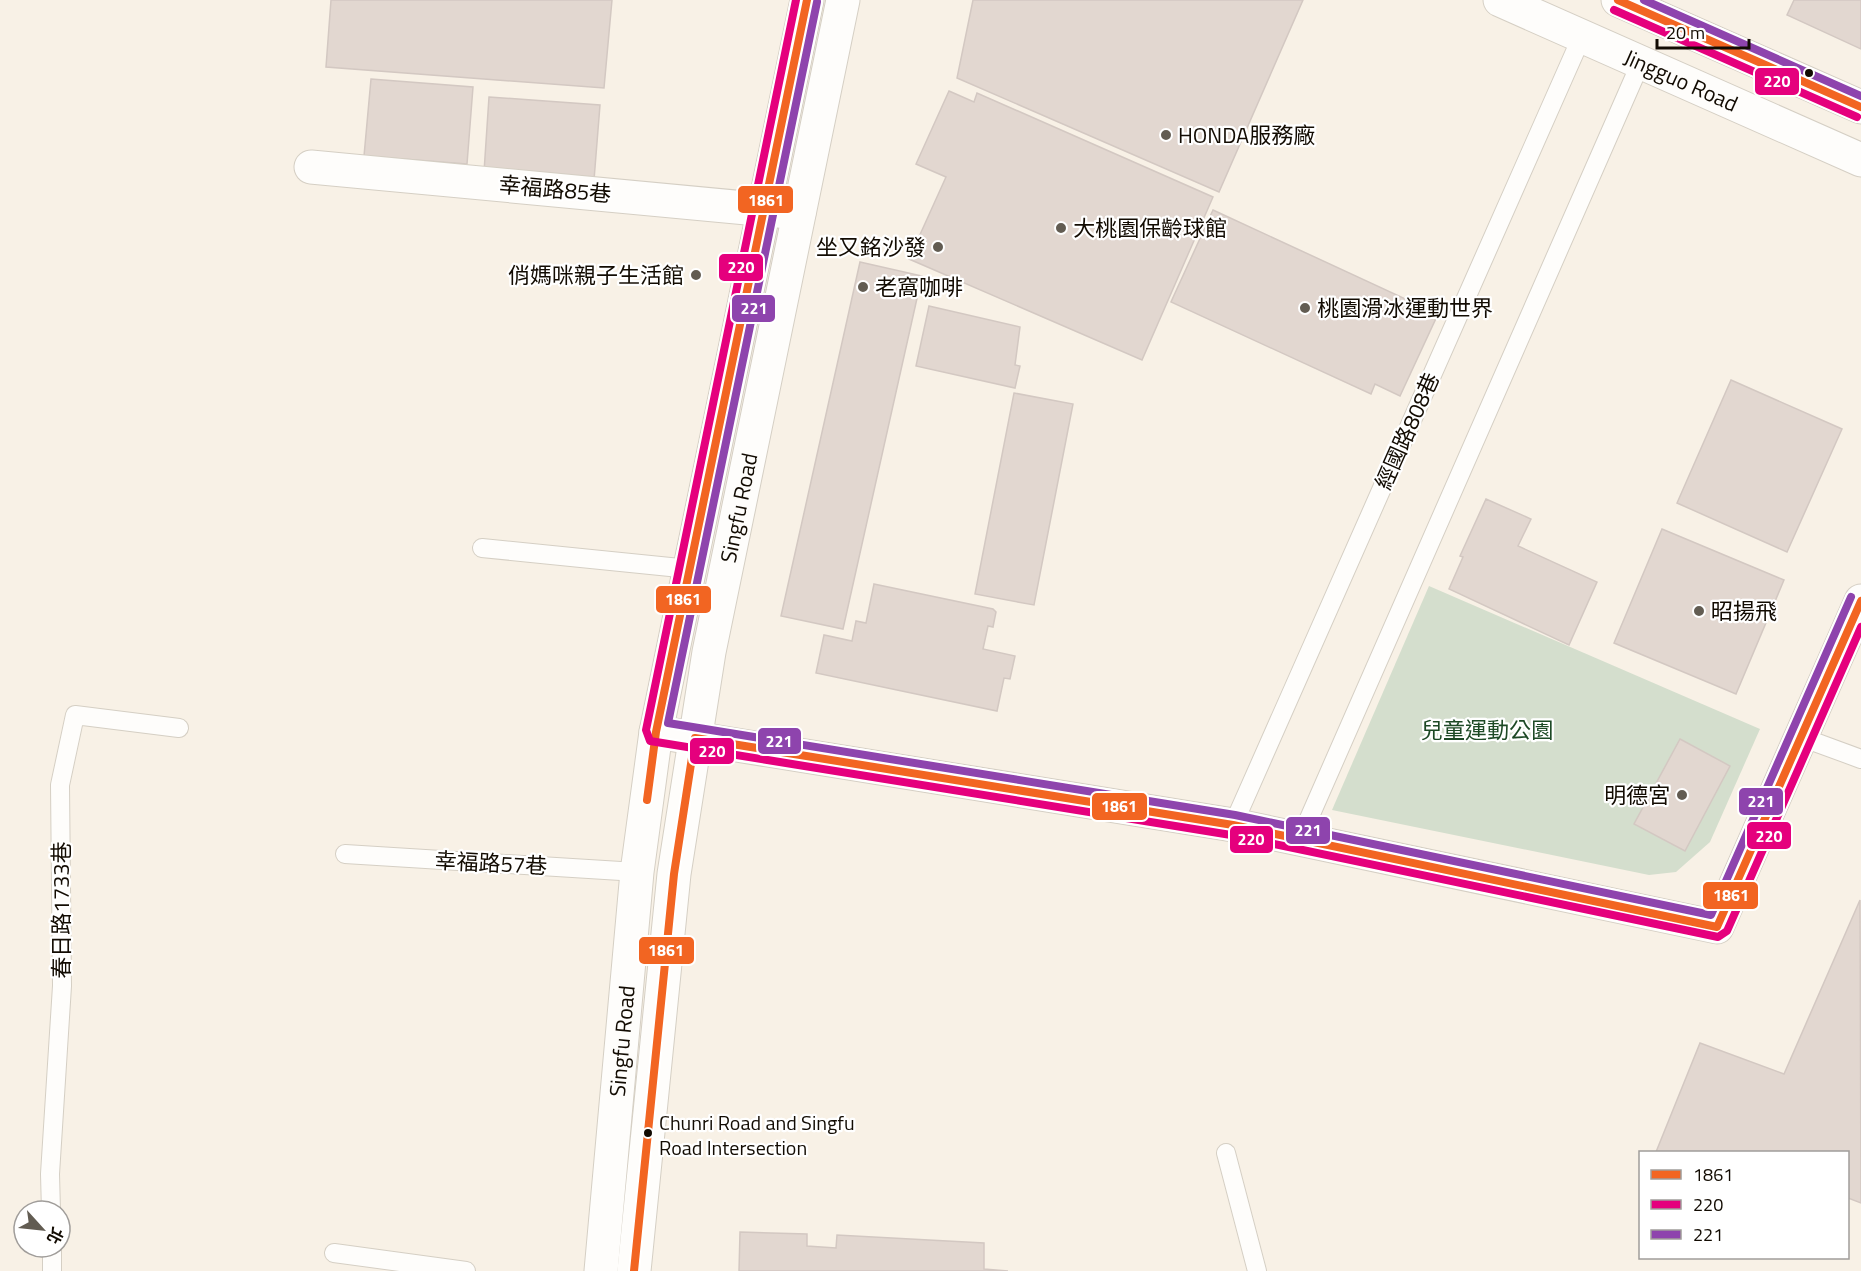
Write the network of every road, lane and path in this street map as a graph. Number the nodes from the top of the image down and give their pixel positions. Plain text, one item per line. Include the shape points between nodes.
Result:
1 (807, 0) edge
2 (843, 0) edge
3 (1500, 0) edge
4 (1618, 0) edge
5 (1582, 36) junction
6 (1641, 62) junction
7 (1861, 107) edge
8 (1861, 160) edge
9 (310, 167) dead end
10 (764, 208) junction
11 (800, 213) junction
12 (482, 548) dead end
13 (690, 569) junction
14 (1861, 602) edge
15 (179, 728) dead end
16 (656, 732) junction
17 (1801, 736) junction
18 (695, 738) junction
19 (1861, 759) edge
20 (1233, 825) junction
21 (1300, 839) junction
22 (345, 854) dead end
23 (637, 872) junction
24 (1226, 1153) dead end
25 (51, 1199) edge
26 (334, 1253) dead end
27 (466, 1271) edge
28 (601, 1271) edge
29 (634, 1271) edge
30 (1257, 1271) edge

1 - 10 street, Singfu Road
2 - 11 street, Singfu Road
3 - 5 street, Jingguo Road
4 - 7 street
5 - 6 street, Jingguo Road
5 - 20 lane, 經國路808巷
6 - 8 street, Jingguo Road
6 - 21 lane
9 - 10 street, 幸福路85巷
10 - 11 street, 幸福路85巷
10 - 13 street, Singfu Road
11 - 18 street, Singfu Road via 710,647
12 - 13 lane
13 - 16 street, Singfu Road
14 - 17 street
15 - 25 lane, 春日路1733巷 via 75,715 60,785 62,986
16 - 18 street
16 - 23 street, Singfu Road
17 - 19 lane
17 - 21 street via 1717,927
18 - 20 street
18 - 29 street, Singfu Road via 674,874
20 - 21 street
22 - 23 lane, 幸福路57巷
23 - 28 street, Singfu Road
24 - 30 lane
26 - 27 lane

